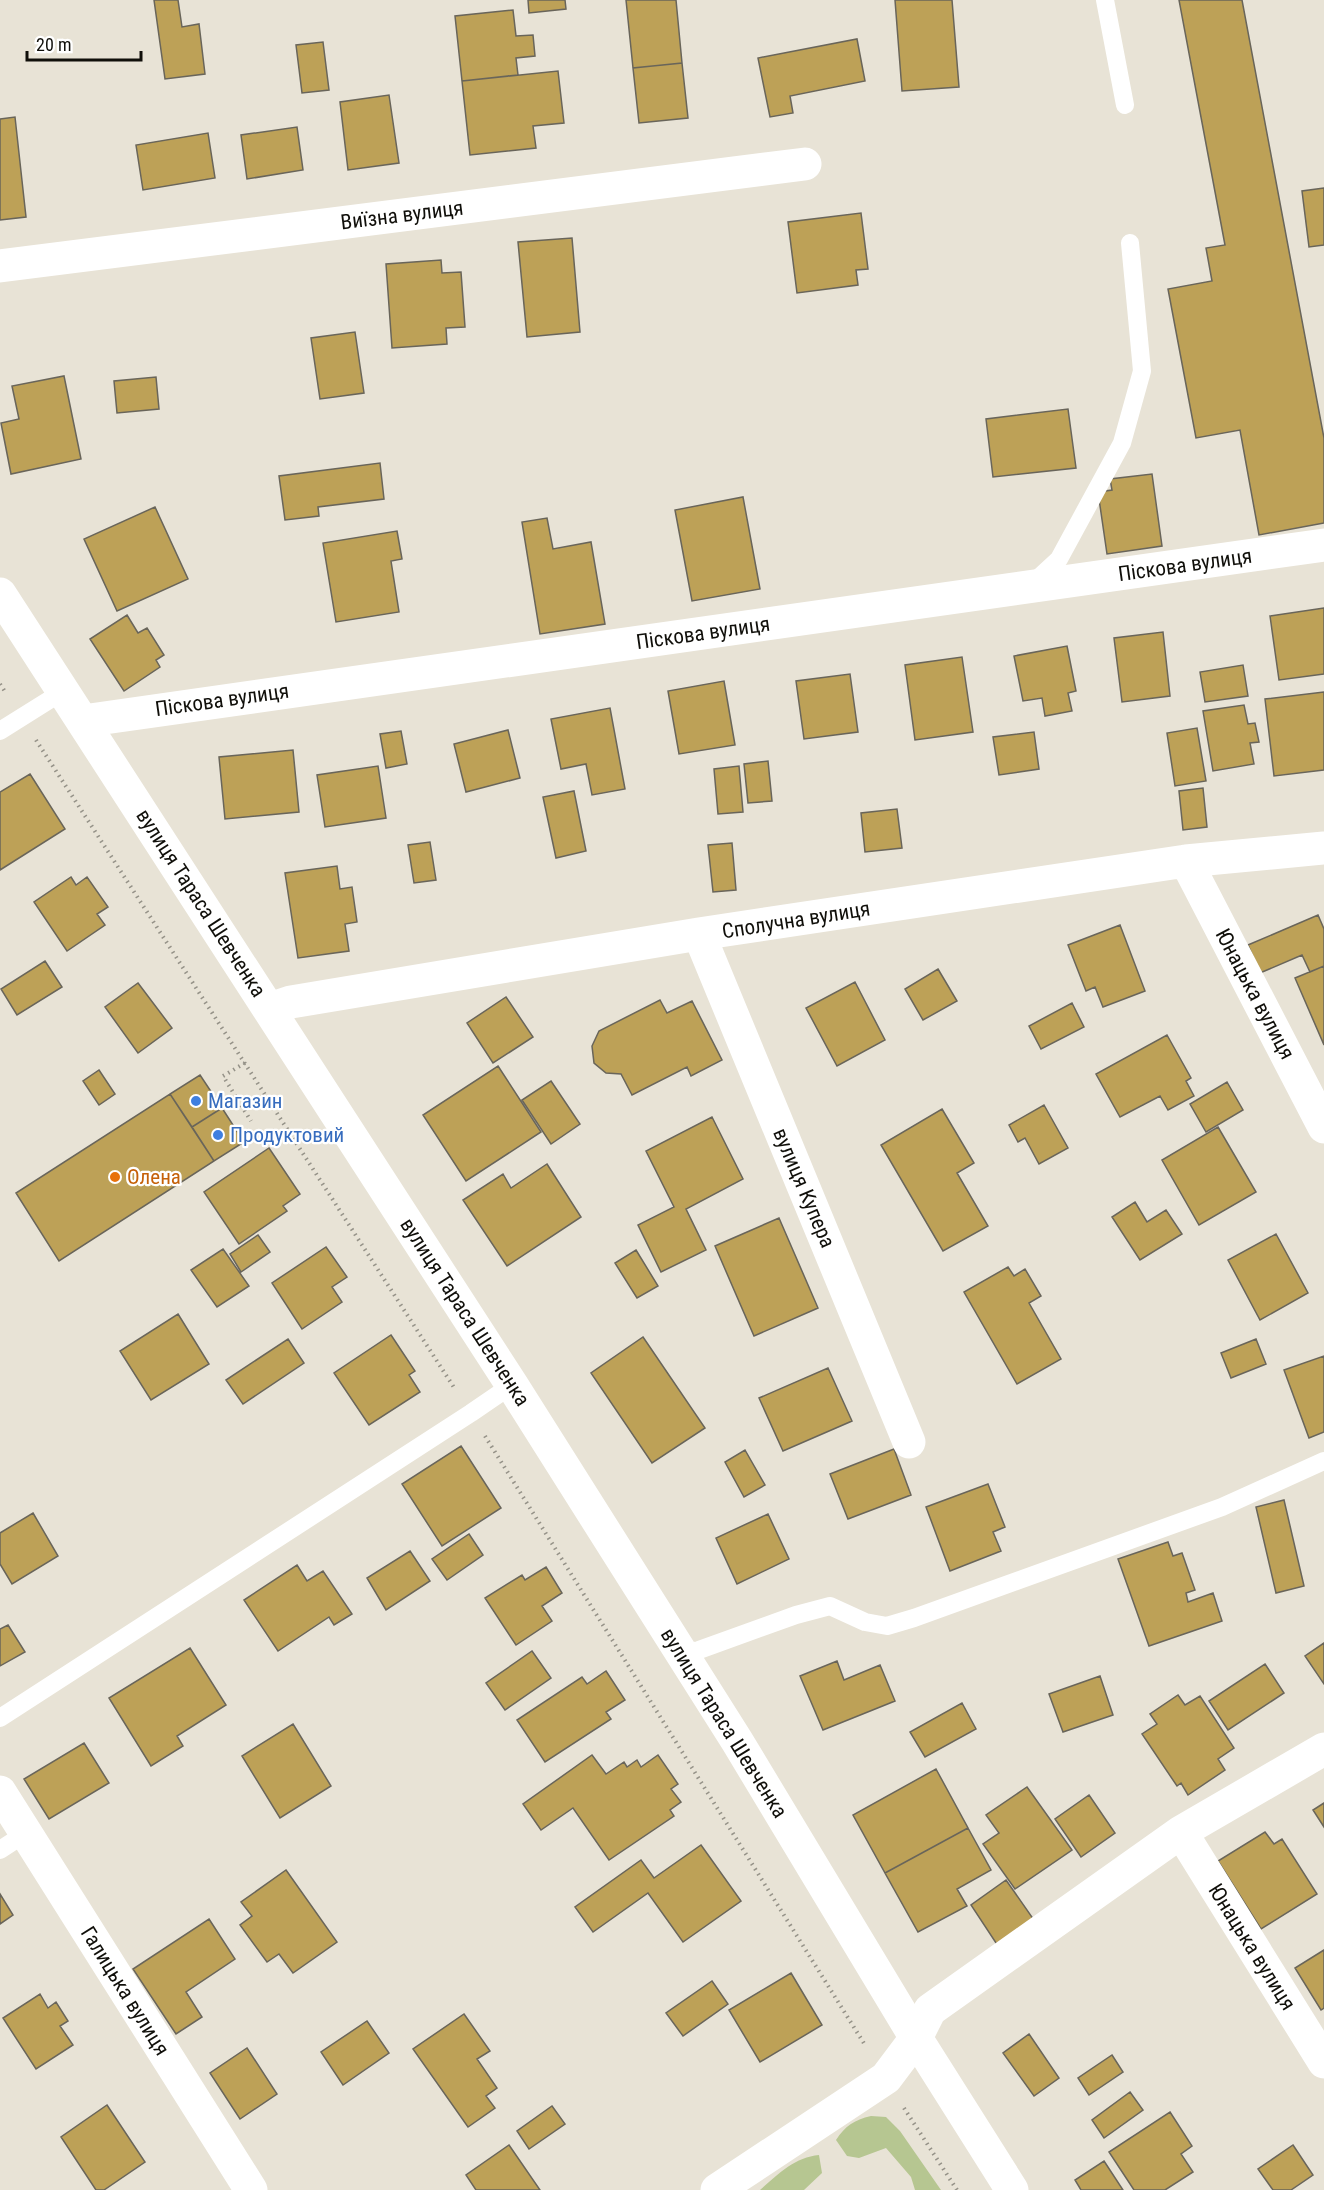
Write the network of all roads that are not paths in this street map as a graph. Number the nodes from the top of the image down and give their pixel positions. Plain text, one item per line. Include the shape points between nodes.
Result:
1 (1105, 0) edge
2 (1125, 105) dead end
3 (805, 164) dead end
4 (1130, 243) dead end
5 (0, 266) edge
6 (1324, 545) edge
7 (1030, 587) junction
8 (0, 594) edge
9 (62, 692) junction
10 (83, 721) junction
11 (0, 730) edge
12 (1324, 848) edge
13 (1186, 861) junction
14 (699, 934) junction
15 (270, 1009) junction
16 (1324, 1126) edge
17 (512, 1385) junction
18 (909, 1442) dead end
19 (1324, 1461) edge
20 (682, 1653) junction
21 (0, 1718) edge
22 (1324, 1749) edge
23 (0, 1792) edge
24 (1181, 1832) junction
25 (13, 1842) edge
26 (916, 2038) junction
27 (1324, 2062) edge
28 (251, 2190) edge
29 (717, 2190) edge
30 (1012, 2190) edge

1 - 2 lane
3 - 5 street, Виїзна вулиця
4 - 7 lane via 1142,371 1122,443 1059,559
6 - 7 street, Піскова вулиця
7 - 10 street, Піскова вулиця
8 - 9 street, вулиця Тараса Шевченка
9 - 10 street, вулиця Тараса Шевченка
9 - 11 lane
10 - 15 street, вулиця Тараса Шевченка
12 - 13 street, Сполучна вулиця
13 - 14 street, Сполучна вулиця
13 - 16 street, Юнацька вулиця
14 - 15 street, Сполучна вулиця via 291,1002
14 - 18 street, вулиця Купера
15 - 17 street, вулиця Тараса Шевченка
17 - 20 street, вулиця Тараса Шевченка
17 - 21 lane
19 - 20 lane via 1222,1507 914,1618 887,1626 865,1622 830,1606
20 - 26 street, вулиця Тараса Шевченка
22 - 24 street
23 - 25 street, Галицька вулиця
24 - 26 street via 930,2010
24 - 27 street, Юнацька вулиця
25 - 28 street, Галицька вулиця
26 - 29 street via 886,2078
26 - 30 street, вулиця Тараса Шевченка

